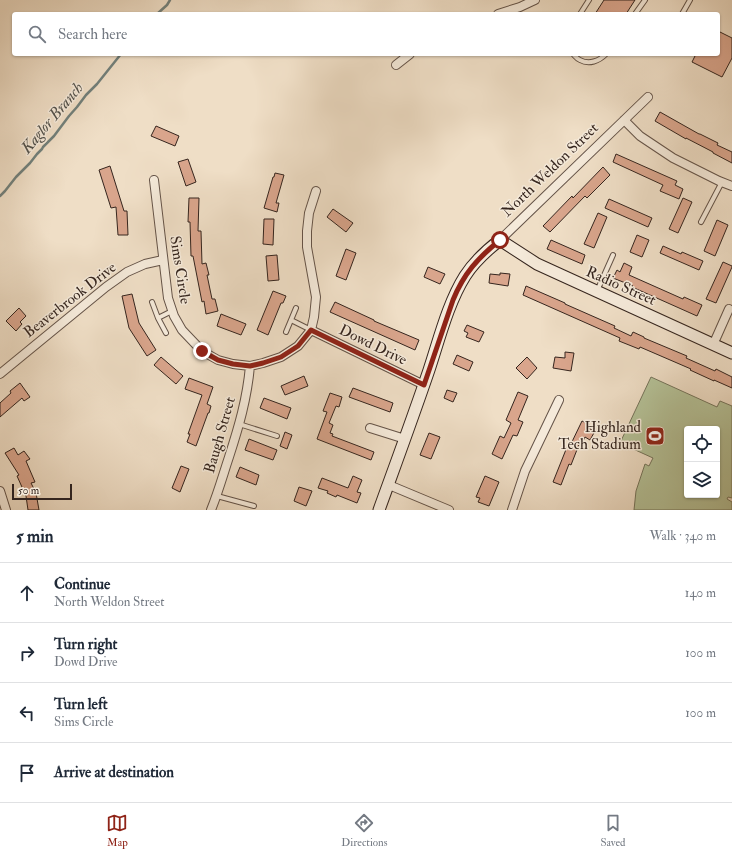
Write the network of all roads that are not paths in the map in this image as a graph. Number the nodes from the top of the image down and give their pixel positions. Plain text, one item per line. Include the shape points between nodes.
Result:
1 (535, 0) edge
2 (589, 0) edge
3 (645, 0) edge
4 (690, 0) edge
5 (504, 12) edge
6 (581, 12) edge
7 (636, 12) edge
8 (683, 12) edge
9 (407, 56) edge
10 (574, 56) edge
11 (604, 56) edge
12 (396, 65) dead end
13 (648, 97) dead end
14 (624, 120) junction
15 (154, 180) dead end
16 (722, 182) junction
17 (732, 186) edge
18 (316, 191) dead end
19 (701, 222) dead end
20 (500, 240) junction
21 (613, 255) dead end
22 (164, 260) junction
23 (597, 292) junction
24 (152, 302) dead end
25 (296, 308) dead end
26 (729, 309) dead end
27 (172, 311) junction
28 (158, 318) junction
29 (291, 320) junction
30 (311, 330) junction
31 (286, 332) dead end
32 (166, 333) dead end
33 (713, 344) junction
34 (732, 353) edge
35 (250, 366) junction
36 (0, 374) edge
37 (424, 385) junction
38 (559, 400) dead end
39 (239, 424) junction
40 (370, 428) dead end
41 (277, 436) dead end
42 (405, 439) junction
43 (389, 484) junction
44 (0, 491) edge
45 (216, 496) junction
46 (254, 506) dead end
47 (6, 510) edge
48 (210, 510) edge
49 (380, 510) edge
50 (449, 510) edge
51 (512, 510) edge

1 - 5 street
2 - 6 lane
3 - 7 lane
4 - 8 lane
9 - 12 street
10 - 11 lane via 580,61 591,63 599,61
13 - 14 street, North Weldon Street
14 - 16 street via 640,136 673,158
14 - 20 street, North Weldon Street
15 - 22 street, Sims Circle
16 - 17 street
16 - 19 lane
18 - 30 street, Sims Circle via 307,231 307,247 316,297
20 - 23 street, Radio Street via 537,264
20 - 37 street, North Weldon Street via 472,266 458,287
21 - 23 lane
22 - 27 street, Sims Circle
22 - 36 street, Beaverbrook Drive via 145,264 127,272
23 - 33 street, Radio Street
24 - 28 lane
25 - 29 lane
26 - 33 street
27 - 28 lane
27 - 35 street, Sims Circle via 182,330 202,351 218,360
28 - 32 lane
29 - 30 lane
29 - 31 lane
30 - 35 street, Sims Circle via 298,346 281,357
30 - 37 street, Dowd Drive
33 - 34 street, Radio Street
35 - 39 street, Baugh Street
37 - 42 street, North Weldon Street
38 - 51 street via 525,471
39 - 41 lane
39 - 45 street, Baugh Street
40 - 42 street
42 - 43 street, North Weldon Street
43 - 49 street, North Weldon Street
43 - 50 street
44 - 47 street
45 - 46 lane
45 - 48 street, Baugh Street

